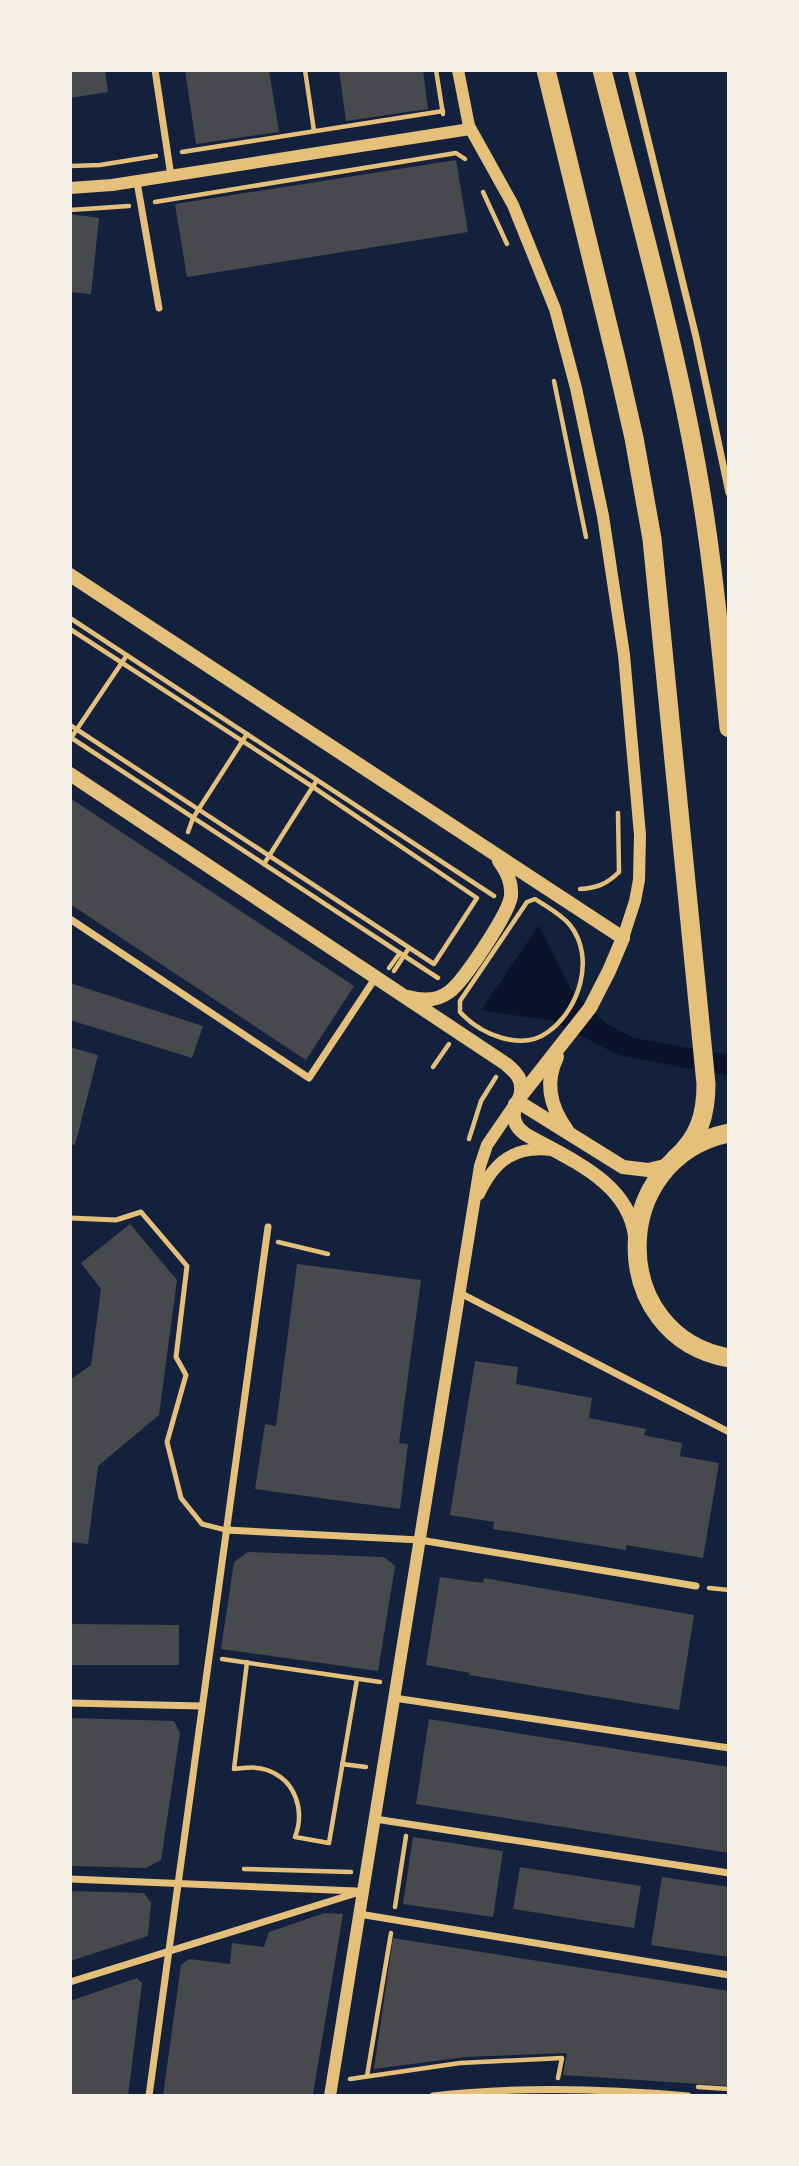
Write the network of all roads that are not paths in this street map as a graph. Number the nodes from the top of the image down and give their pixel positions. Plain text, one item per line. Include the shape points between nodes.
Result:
1 (155, 70) edge
2 (458, 70) edge
3 (546, 70) edge
4 (602, 70) edge
5 (631, 70) edge
6 (470, 129) junction
7 (172, 176) junction
8 (137, 182) junction
9 (70, 188) edge
10 (159, 307) dead end
11 (729, 494) edge
12 (70, 575) edge
13 (729, 728) edge
14 (70, 774) edge
15 (495, 855) junction
16 (70, 919) edge
17 (623, 937) junction
18 (376, 977) junction
19 (403, 995) junction
20 (563, 1044) junction
21 (517, 1101) junction
22 (729, 1133) edge
23 (578, 1140) junction
24 (554, 1150) junction
25 (672, 1162) junction
26 (473, 1211) junction
27 (70, 1218) edge
28 (268, 1227) dead end
29 (636, 1249) junction
30 (460, 1293) junction
31 (729, 1359) edge
32 (729, 1432) edge
33 (226, 1530) junction
34 (420, 1540) junction
35 (696, 1586) dead end
36 (394, 1698) junction
37 (70, 1703) edge
38 (201, 1706) junction
39 (729, 1748) edge
40 (375, 1819) junction
41 (729, 1873) edge
42 (70, 1880) edge
43 (177, 1884) junction
44 (363, 1891) junction
45 (359, 1914) junction
46 (167, 1953) junction
47 (729, 1975) edge
48 (70, 1982) edge
49 (149, 2096) edge
50 (330, 2096) edge
51 (433, 2096) edge
52 (688, 2096) edge

1 - 7 street
2 - 6 street
3 - 25 highway via 634,438 652,538 706,1084 700,1126
4 - 13 highway via 696,463
5 - 11 street
6 - 7 street
6 - 17 street via 517,213 555,309 603,516 624,655 640,835 639,880
7 - 8 street
8 - 9 street
8 - 10 street
12 - 15 main road
14 - 18 main road
15 - 17 main road
15 - 19 main road via 510,882 505,914 449,992 430,999
16 - 18 street via 309,1078
17 - 20 main road via 598,994
18 - 19 main road
19 - 21 main road via 514,1070 522,1084
20 - 21 main road
20 - 23 main road via 554,1064 551,1093 558,1118
21 - 23 main road
21 - 24 main road via 513,1118 519,1130
21 - 26 street via 483,1155
22 - 25 highway via 708,1139
23 - 25 main road via 631,1170
24 - 26 street via 523,1150 511,1156 492,1172
24 - 29 main road via 617,1193 631,1214
25 - 29 highway via 647,1196
26 - 30 street
27 - 33 lane via 117,1220 141,1212 187,1266 176,1357 186,1375 167,1442 181,1499 202,1524
28 - 33 street
29 - 31 highway via 645,1292 663,1321 697,1348
30 - 32 street
30 - 34 street
33 - 34 street
33 - 38 street
34 - 35 street
34 - 36 street
36 - 39 street
36 - 40 street
37 - 38 street
38 - 43 street
40 - 41 street
40 - 44 street
42 - 43 street
43 - 44 street
43 - 46 street
44 - 45 street
44 - 46 street
45 - 47 street
45 - 50 street
46 - 48 street
46 - 49 street
51 - 52 street via 560,2088

